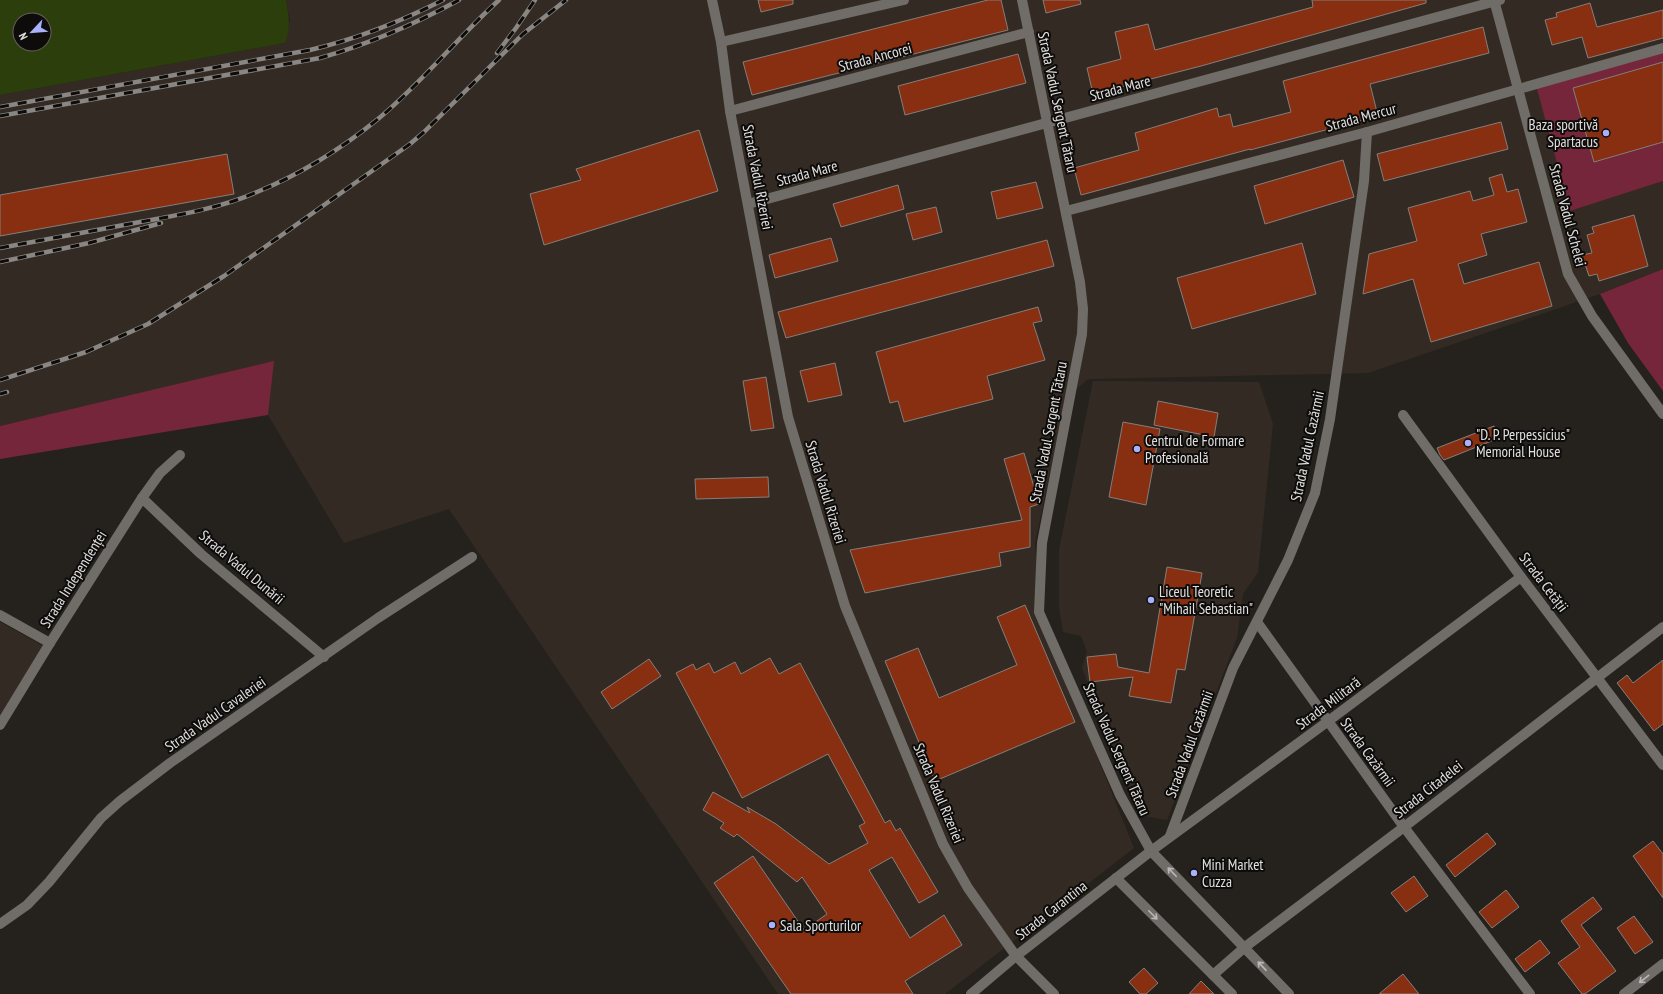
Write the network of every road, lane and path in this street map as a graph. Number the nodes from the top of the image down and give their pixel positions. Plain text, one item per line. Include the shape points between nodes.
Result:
1 (712, 0) edge
2 (904, 0) edge
3 (1022, 0) edge
4 (1496, 1) edge
5 (1029, 32) junction
6 (721, 42) junction
7 (1663, 48) edge
8 (1518, 89) junction
9 (730, 111) junction
10 (1047, 123) junction
11 (1367, 132) junction
12 (748, 204) junction
13 (1066, 211) junction
14 (1663, 414) edge
15 (1403, 415) dead end
16 (180, 455) dead end
17 (142, 498) junction
18 (472, 557) dead end
19 (1521, 577) junction
20 (0, 615) edge
21 (1257, 622) junction
22 (1663, 628) edge
23 (50, 643) junction
24 (324, 657) junction
25 (1598, 678) junction
26 (1327, 722) junction
27 (0, 725) edge
28 (1663, 765) edge
29 (1404, 827) junction
30 (1170, 836) junction
31 (1150, 851) junction
32 (1116, 878) junction
33 (0, 924) edge
34 (1245, 947) junction
35 (1016, 956) junction
36 (1663, 964) edge
37 (1213, 975) junction
38 (971, 994) edge
39 (1054, 994) edge
40 (1232, 994) edge
41 (1289, 994) edge
42 (1530, 994) edge
43 (1624, 994) edge

1 - 6 street, Strada Vadul Rizeriei
2 - 6 street
3 - 5 street, Strada Vadul Sergent Tătaru
4 - 8 street, Strada Vadul Schelei
4 - 10 street, Strada Mare
5 - 9 street, Strada Ancorei
5 - 10 street, Strada Vadul Sergent Tătaru
6 - 9 street, Strada Vadul Rizeriei
7 - 8 street, Strada Mercur
8 - 11 street, Strada Mercur
8 - 14 street, Strada Vadul Schelei via 1568,274 1592,316
9 - 12 street, Strada Vadul Rizeriei
10 - 12 street, Strada Mare
10 - 13 street, Strada Vadul Sergent Tătaru
11 - 13 street, Strada Mercur
11 - 21 street, Strada Vadul Cazărmii via 1364,181 1330,419 1315,493 1288,560
12 - 35 street, Strada Vadul Rizeriei via 788,417 845,606 943,844 968,888
13 - 31 street, Strada Vadul Sergent Tătaru via 1080,282 1082,334 1042,543 1039,612 1120,795
15 - 19 street, Strada Cetății
16 - 17 street, Strada Independenței via 160,473
17 - 23 street, Strada Independenței
17 - 24 street, Strada Vadul Dunării via 201,554
18 - 24 street, Strada Vadul Cavaleriei via 378,618
19 - 25 street, Strada Cetății
19 - 26 street, Strada Militară
20 - 23 street
21 - 26 street, Strada Cazărmii
21 - 30 street, Strada Vadul Cazărmii via 1233,668
22 - 25 street, Strada Citadelei
23 - 27 street, Strada Independenței
24 - 33 street, Strada Vadul Cavaleriei via 170,763 120,801 101,818 27,905
25 - 28 street, Strada Cetății
25 - 29 street, Strada Citadelei
26 - 29 street, Strada Cazărmii
26 - 30 street, Strada Militară
29 - 34 street, Strada Citadelei
29 - 42 street, Strada Cazărmii
30 - 31 street, Strada Militară
31 - 32 street, Strada Carantina
34 -> 31 street, Strada Vadul Sergent Tătaru
32 - 35 street, Strada Carantina
32 -> 37 street
34 - 37 street, Strada Citadelei
41 -> 34 street, Strada Vadul Sergent Tătaru
35 - 38 street, Strada Carantina
35 - 39 street, Strada Vadul Rizeriei
36 -> 43 street
37 - 40 street

